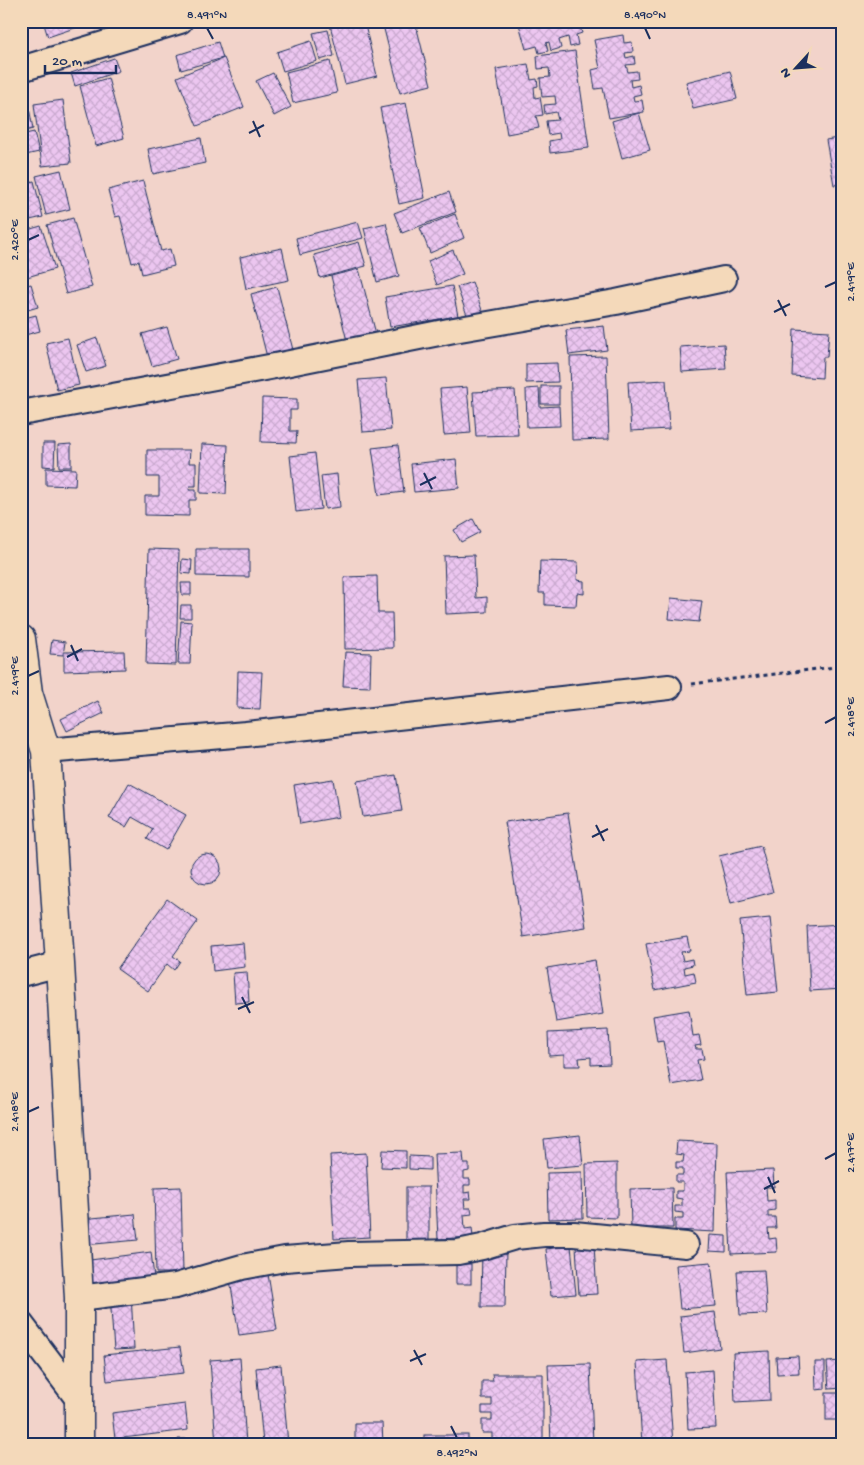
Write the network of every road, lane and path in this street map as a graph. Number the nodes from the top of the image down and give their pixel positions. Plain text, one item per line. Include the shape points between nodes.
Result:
1 (180, 21) edge
2 (21, 69) edge
3 (724, 278) dead end
4 (21, 413) edge
5 (21, 639) edge
6 (843, 666) edge
7 (669, 687) joint
8 (46, 751) junction
9 (60, 964) junction
10 (21, 974) edge
11 (686, 1244) dead end
12 (79, 1298) junction
13 (21, 1324) edge
14 (78, 1399) junction
15 (79, 1444) edge

1 - 2 street
3 - 4 street via 616,302
5 - 8 street via 28,693
6 - 7 path
7 - 8 street via 256,733
8 - 9 street
9 - 10 street
9 - 12 street
11 - 12 street via 574,1234 529,1234 465,1251 285,1259 176,1286
12 - 14 street
13 - 14 street
14 - 15 street

